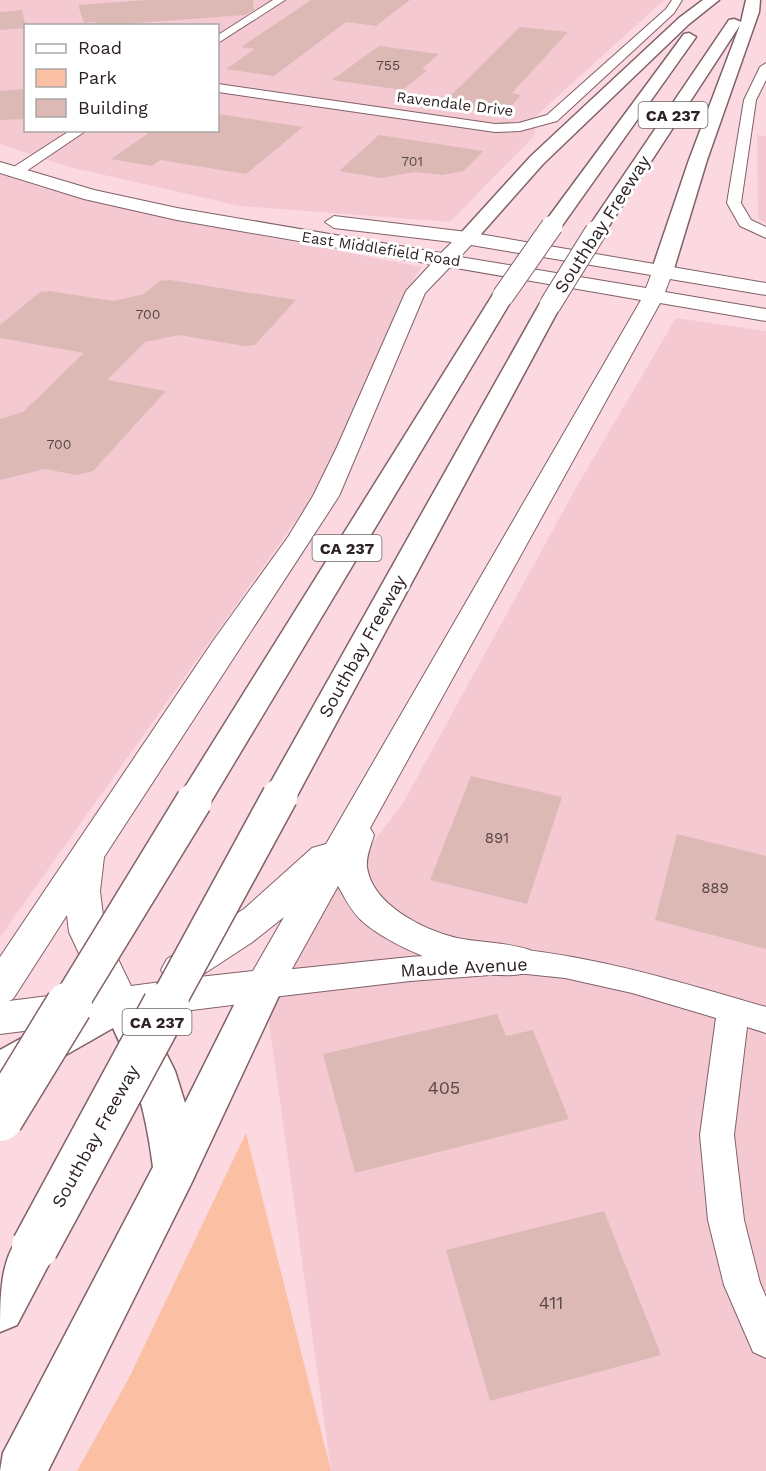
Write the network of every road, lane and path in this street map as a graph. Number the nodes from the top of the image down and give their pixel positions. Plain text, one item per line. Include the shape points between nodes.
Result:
1 (280, 0) edge
2 (677, 0) edge
3 (712, 0) edge
4 (752, 0) edge
5 (219, 39) edge
6 (766, 67) edge
7 (219, 88) edge
8 (77, 132) edge
9 (0, 153) edge
10 (14, 168) edge
11 (766, 233) edge
12 (467, 237) junction
13 (445, 260) junction
14 (658, 283) junction
15 (766, 289) edge
16 (766, 315) edge
17 (360, 819) junction
18 (90, 852) junction
19 (517, 961) junction
20 (264, 985) junction
21 (0, 988) edge
22 (121, 1003) junction
23 (734, 1011) junction
24 (0, 1018) edge
25 (766, 1020) edge
26 (0, 1071) edge
27 (0, 1118) edge
28 (175, 1169) junction
29 (0, 1308) edge
30 (766, 1339) edge
31 (21, 1471) edge

1 - 5 street
2 - 7 street, Ravendale Drive via 670,11 552,118 532,125 495,128
3 - 12 highway via 684,21 537,160
3 - 27 highway, Southbay Freeway / CA 237, bridge via 709,10 503,296
4 - 14 highway via 752,12
4 - 29 highway, Southbay Freeway / CA 237, bridge via 550,305
6 - 11 street via 750,100 734,203 745,223
8 - 10 street
9 - 10 main road, East Middlefield Road
10 - 12 main road, East Middlefield Road via 240,212
10 - 13 main road, East Middlefield Road via 119,202
12 - 13 main road
12 - 14 main road, East Middlefield Road
13 - 14 main road, East Middlefield Road
13 - 18 main road via 416,291 326,496
14 - 15 main road, East Middlefield Road
14 - 16 main road, East Middlefield Road
14 - 17 main road
17 - 19 main road via 350,866 359,894 374,911 411,935 449,950
17 - 20 main road
17 - 22 main road via 297,886 257,919 212,952
18 - 21 main road
18 - 22 main road via 82,891 87,932
19 - 20 street, Maude Avenue
19 - 23 street, Maude Avenue via 632,980
20 - 22 main road
20 - 28 highway
22 - 24 main road
22 - 26 highway
22 - 28 highway via 154,1071 168,1118
23 - 25 street, Maude Avenue
23 - 30 street via 718,1144 726,1220 742,1285
28 - 31 highway

